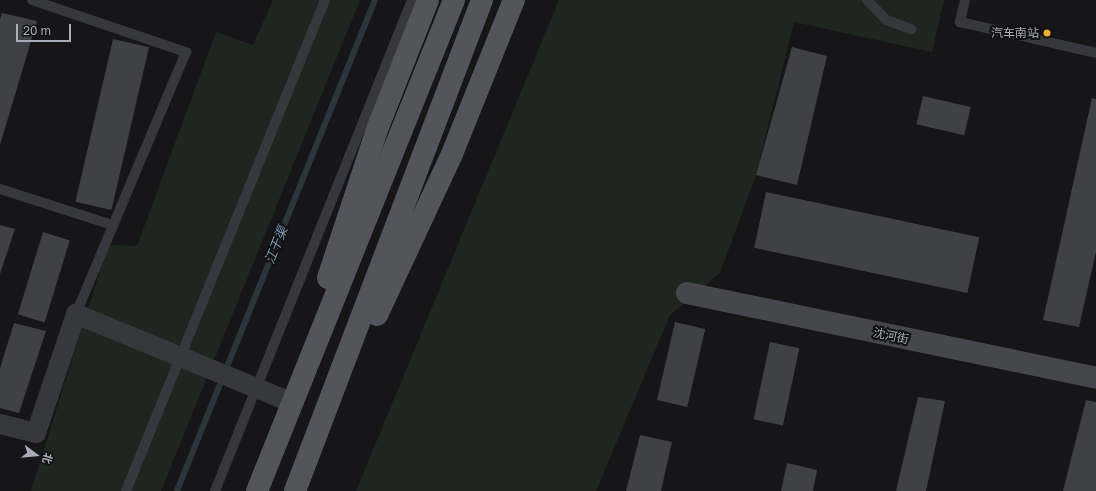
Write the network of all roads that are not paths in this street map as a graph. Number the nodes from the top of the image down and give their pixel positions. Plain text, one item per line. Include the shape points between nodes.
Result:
1 (32, 0) edge
2 (325, 0) edge
3 (412, 0) edge
4 (428, 0) edge
5 (454, 0) edge
6 (482, 0) edge
7 (514, 0) edge
8 (867, 0) edge
9 (965, 0) edge
10 (912, 29) dead end
11 (1096, 53) edge
12 (0, 189) edge
13 (113, 225) junction
14 (687, 293) dead end
15 (76, 314) junction
16 (188, 361) junction
17 (1096, 378) edge
18 (252, 386) junction
19 (290, 402) junction
20 (0, 424) edge
21 (298, 484) edge
22 (260, 485) edge
23 (126, 491) edge
24 (215, 491) edge

1 - 13 lane via 186,52
2 - 16 lane
3 - 18 lane
4 - 19 main road via 378,127
5 - 19 main road
6 - 21 main road
7 - 21 main road via 452,154
8 - 10 lane via 886,20
9 - 11 lane via 960,22
12 - 13 lane
13 - 15 lane
14 - 17 street, 沈河街
15 - 16 street
15 - 20 street via 36,434
16 - 18 street
16 - 23 lane
18 - 19 street
18 - 24 lane
19 - 22 main road

